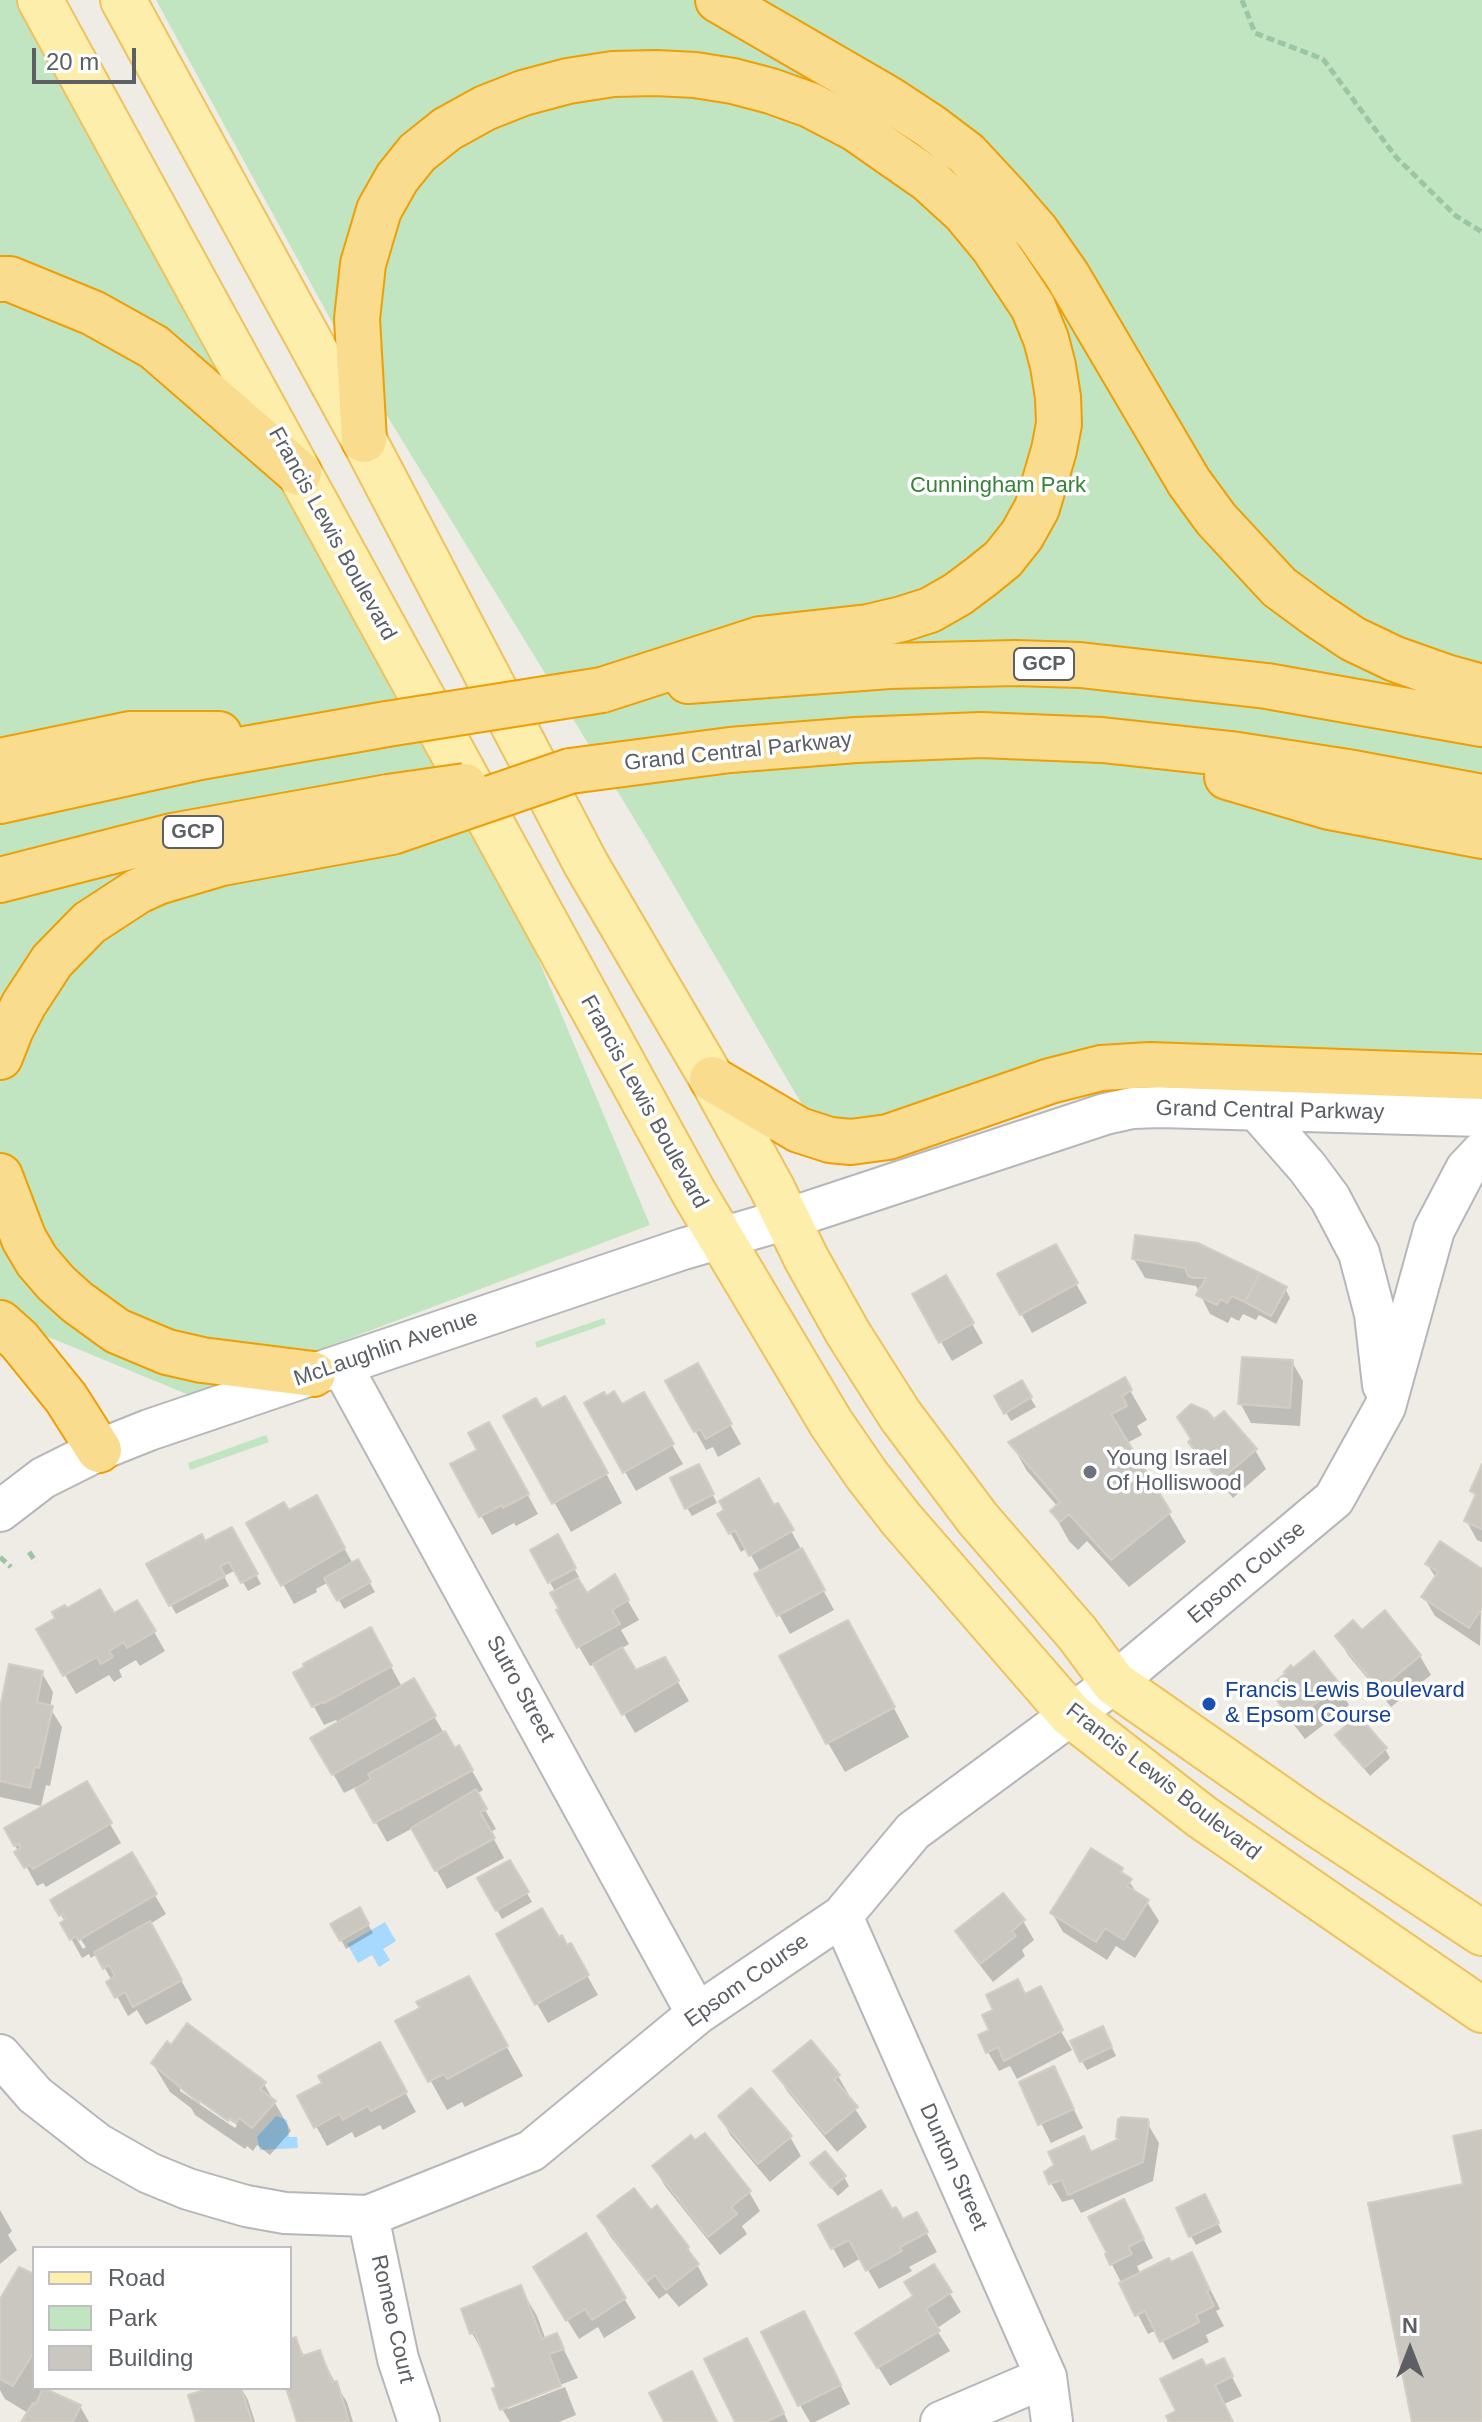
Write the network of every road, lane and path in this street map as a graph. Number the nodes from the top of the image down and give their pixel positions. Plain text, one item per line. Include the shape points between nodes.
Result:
1 (40, 0) edge
2 (123, 0) edge
3 (718, 0) edge
4 (1242, 0) edge
5 (1482, 232) edge
6 (0, 279) edge
7 (364, 440) junction
8 (299, 473) junction
9 (1482, 687) edge
10 (602, 690) junction
11 (1482, 724) edge
12 (326, 733) junction
13 (1102, 740) junction
14 (0, 761) edge
15 (1482, 797) edge
16 (0, 801) edge
17 (390, 814) junction
18 (1482, 836) edge
19 (0, 880) edge
20 (0, 1057) edge
21 (1482, 1077) edge
22 (712, 1079) junction
23 (1256, 1109) junction
24 (1482, 1116) edge
25 (1482, 1152) edge
26 (0, 1176) edge
27 (787, 1219) junction
28 (721, 1238) junction
29 (0, 1323) edge
30 (327, 1369) junction
31 (1385, 1407) junction
32 (99, 1450) junction
33 (0, 1511) edge
34 (29, 1552) dead end
35 (0, 1557) edge
36 (36, 1562) dead end
37 (11, 1567) dead end
38 (1114, 1683) junction
39 (1071, 1715) junction
40 (842, 1916) junction
41 (1482, 1933) edge
42 (1482, 2010) edge
43 (697, 2014) junction
44 (0, 2055) edge
45 (368, 2216) junction
46 (1046, 2377) junction
47 (419, 2422) edge
48 (941, 2422) edge
49 (1052, 2422) edge

1 - 8 main road, Francis Lewis Boulevard
2 - 7 main road
3 - 9 highway via 920,119 967,154 1037,232 1067,275 1166,446 1216,519 1279,587 1353,639 1395,659
4 - 5 path via 1255,33 1323,59 1396,157 1456,216
6 - 8 highway via 93,313 154,347
7 - 10 highway via 357,319 363,264 379,210 417,153 447,129 523,93 613,74 695,75 759,87 856,129 929,180 964,212 1033,307 1053,366 1059,424 1037,508 1022,535 1003,559 930,610 868,627 760,639
7 - 22 main road via 586,864
8 - 28 main road, Francis Lewis Boulevard
10 - 11 highway, GCP via 827,669 1054,664 1267,686
10 - 12 highway, GCP, bridge
12 - 14 highway via 130,734
12 - 16 highway, GCP
13 - 15 highway, Grand Central Parkway / GCP via 1231,754
13 - 17 highway, Grand Central Parkway / GCP, bridge via 981,735 730,750 570,771
13 - 18 highway via 1329,807
17 - 19 highway, Grand Central Parkway / GCP via 172,836
17 - 20 highway via 138,891 89,923 52,961 17,1017
21 - 22 highway via 1101,1068 888,1137 851,1142 799,1130
22 - 27 main road
23 - 24 street, Grand Central Parkway
23 - 27 street, Grand Central Parkway via 1160,1107 1105,1114
23 - 31 street via 1330,1198 1359,1253 1375,1314
25 - 31 street, Epsom Course via 1466,1169 1434,1230
26 - 30 highway via 37,1261 77,1302 117,1331 179,1355
27 - 28 street, McLaughlin Avenue
27 - 38 main road via 848,1333 908,1426
28 - 30 street, McLaughlin Avenue
28 - 39 main road, Francis Lewis Boulevard via 866,1474
29 - 32 highway via 66,1398
30 - 32 street, McLaughlin Avenue
30 - 43 street, Sutro Street
31 - 38 street, Epsom Course via 1334,1499
32 - 33 street, McLaughlin Avenue via 43,1478
34 - 36 path
35 - 37 path
38 - 39 street, Epsom Course
38 - 41 main road
39 - 40 street, Epsom Course via 913,1831
39 - 42 main road, Francis Lewis Boulevard via 1202,1817
40 - 43 street, Epsom Course
40 - 46 street, Dunton Street
43 - 45 street, Epsom Course via 531,2151
44 - 45 street, Epsom Course via 35,2095 98,2144 149,2173 246,2206
45 - 47 street, Romeo Court via 398,2359
46 - 48 street
46 - 49 street, Dunton Street

